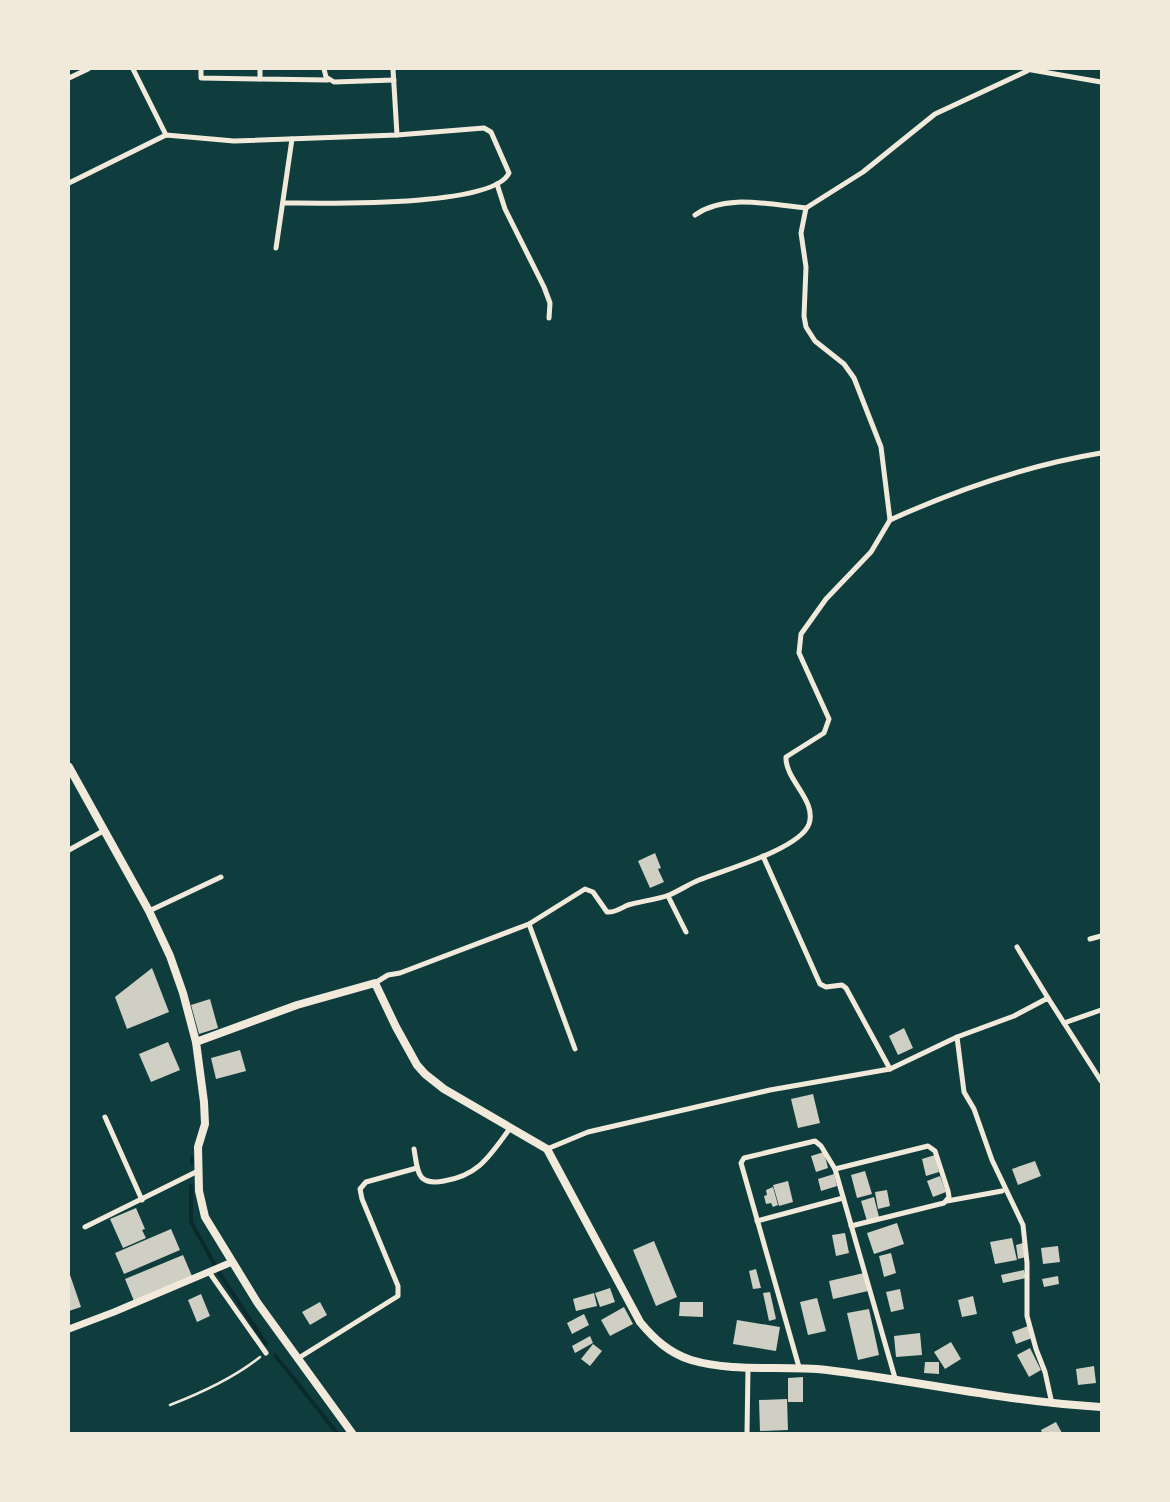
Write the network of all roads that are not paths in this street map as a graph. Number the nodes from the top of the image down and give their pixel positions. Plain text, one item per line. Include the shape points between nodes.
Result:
1 (88, 69) edge
2 (133, 69) edge
3 (201, 69) edge
4 (260, 69) edge
5 (324, 69) edge
6 (393, 69) edge
7 (1026, 70) edge
8 (69, 78) edge
9 (260, 78) junction
10 (328, 80) junction
11 (394, 80) junction
12 (1101, 82) edge
13 (166, 135) junction
14 (397, 135) junction
15 (292, 139) junction
16 (69, 183) edge
17 (496, 184) junction
18 (283, 203) junction
19 (806, 208) junction
20 (695, 215) dead end
21 (276, 248) dead end
22 (549, 318) dead end
23 (1101, 453) edge
24 (890, 520) junction
25 (69, 767) edge
26 (105, 830) junction
27 (69, 850) edge
28 (763, 856) junction
29 (220, 877) dead end
30 (668, 896) junction
31 (149, 911) junction
32 (530, 924) junction
33 (686, 932) dead end
34 (1101, 936) edge
35 (1090, 939) dead end
36 (1017, 947) dead end
37 (375, 983) junction
38 (1048, 998) junction
39 (1101, 1010) edge
40 (1064, 1023) junction
41 (957, 1037) junction
42 (196, 1042) junction
43 (575, 1049) dead end
44 (890, 1068) junction
45 (1101, 1081) edge
46 (105, 1117) dead end
47 (511, 1127) junction
48 (414, 1149) dead end
49 (547, 1149) junction
50 (417, 1168) junction
51 (835, 1169) junction
52 (198, 1171) junction
53 (1002, 1191) dead end
54 (843, 1198) junction
55 (142, 1200) junction
56 (947, 1201) junction
57 (757, 1221) junction
58 (851, 1226) junction
59 (85, 1227) dead end
60 (232, 1262) junction
61 (211, 1272) junction
62 (69, 1328) edge
63 (266, 1353) road end
64 (297, 1359) junction
65 (799, 1367) junction
66 (748, 1369) junction
67 (895, 1378) junction
68 (1052, 1404) junction
69 (1101, 1407) edge
70 (352, 1433) edge
71 (747, 1433) edge

1 - 8 street
2 - 13 street
3 - 9 street via 201,78
4 - 9 street
5 - 10 street
6 - 11 street
7 - 12 street
7 - 19 street via 935,114 863,172
9 - 10 street
10 - 11 street
11 - 14 street
13 - 15 street via 234,141
13 - 16 street
14 - 15 street
14 - 17 street via 484,128 491,132 509,173
15 - 18 street
17 - 18 street via 461,195 382,204
17 - 22 street via 544,287 550,303
18 - 21 street
19 - 20 street via 727,203 705,208
19 - 24 street via 801,233 806,267 806,328 815,341 844,364 856,384 881,448
23 - 24 street via 1054,463 971,488
24 - 28 street via 871,552 826,599 801,634 799,653 829,724 824,733 786,757 788,769 809,808 808,827 799,837
25 - 26 main road
26 - 27 street
26 - 31 main road
28 - 30 street via 699,880
28 - 44 street via 820,984 846,988
29 - 31 street
30 - 32 street via 609,912 593,892 585,889
30 - 33 street
31 - 42 main road via 170,956
32 - 37 street via 400,974 388,975
32 - 43 street
34 - 35 street
36 - 38 street
37 - 42 main road via 297,1005
37 - 47 main road via 396,1028 425,1074 444,1090
38 - 40 street
38 - 41 street via 1014,1016
39 - 40 street
40 - 45 street
41 - 44 street
41 - 68 street via 964,1092 1022,1225 1027,1262 1027,1316
42 - 52 main road via 205,1124 198,1147
44 - 49 street via 770,1090 588,1132
46 - 55 street
47 - 49 main road
47 - 50 street via 484,1163 468,1175 430,1184 420,1176
48 - 50 street
49 - 66 main road via 631,1307 657,1341 679,1356
50 - 64 street via 366,1182 360,1189 398,1286 398,1296
51 - 54 street
51 - 56 street via 928,1146 935,1151 948,1194
51 - 57 street via 815,1141 744,1158 742,1170
52 - 55 street
52 - 60 main road via 205,1217
53 - 56 street
54 - 57 street
54 - 58 street
55 - 59 street
56 - 58 street
57 - 65 street
58 - 67 street
60 - 61 street
60 - 64 main road
61 - 62 street
61 - 63 street
64 - 70 main road
65 - 66 main road
65 - 67 main road
66 - 71 street
67 - 68 main road
68 - 69 main road

